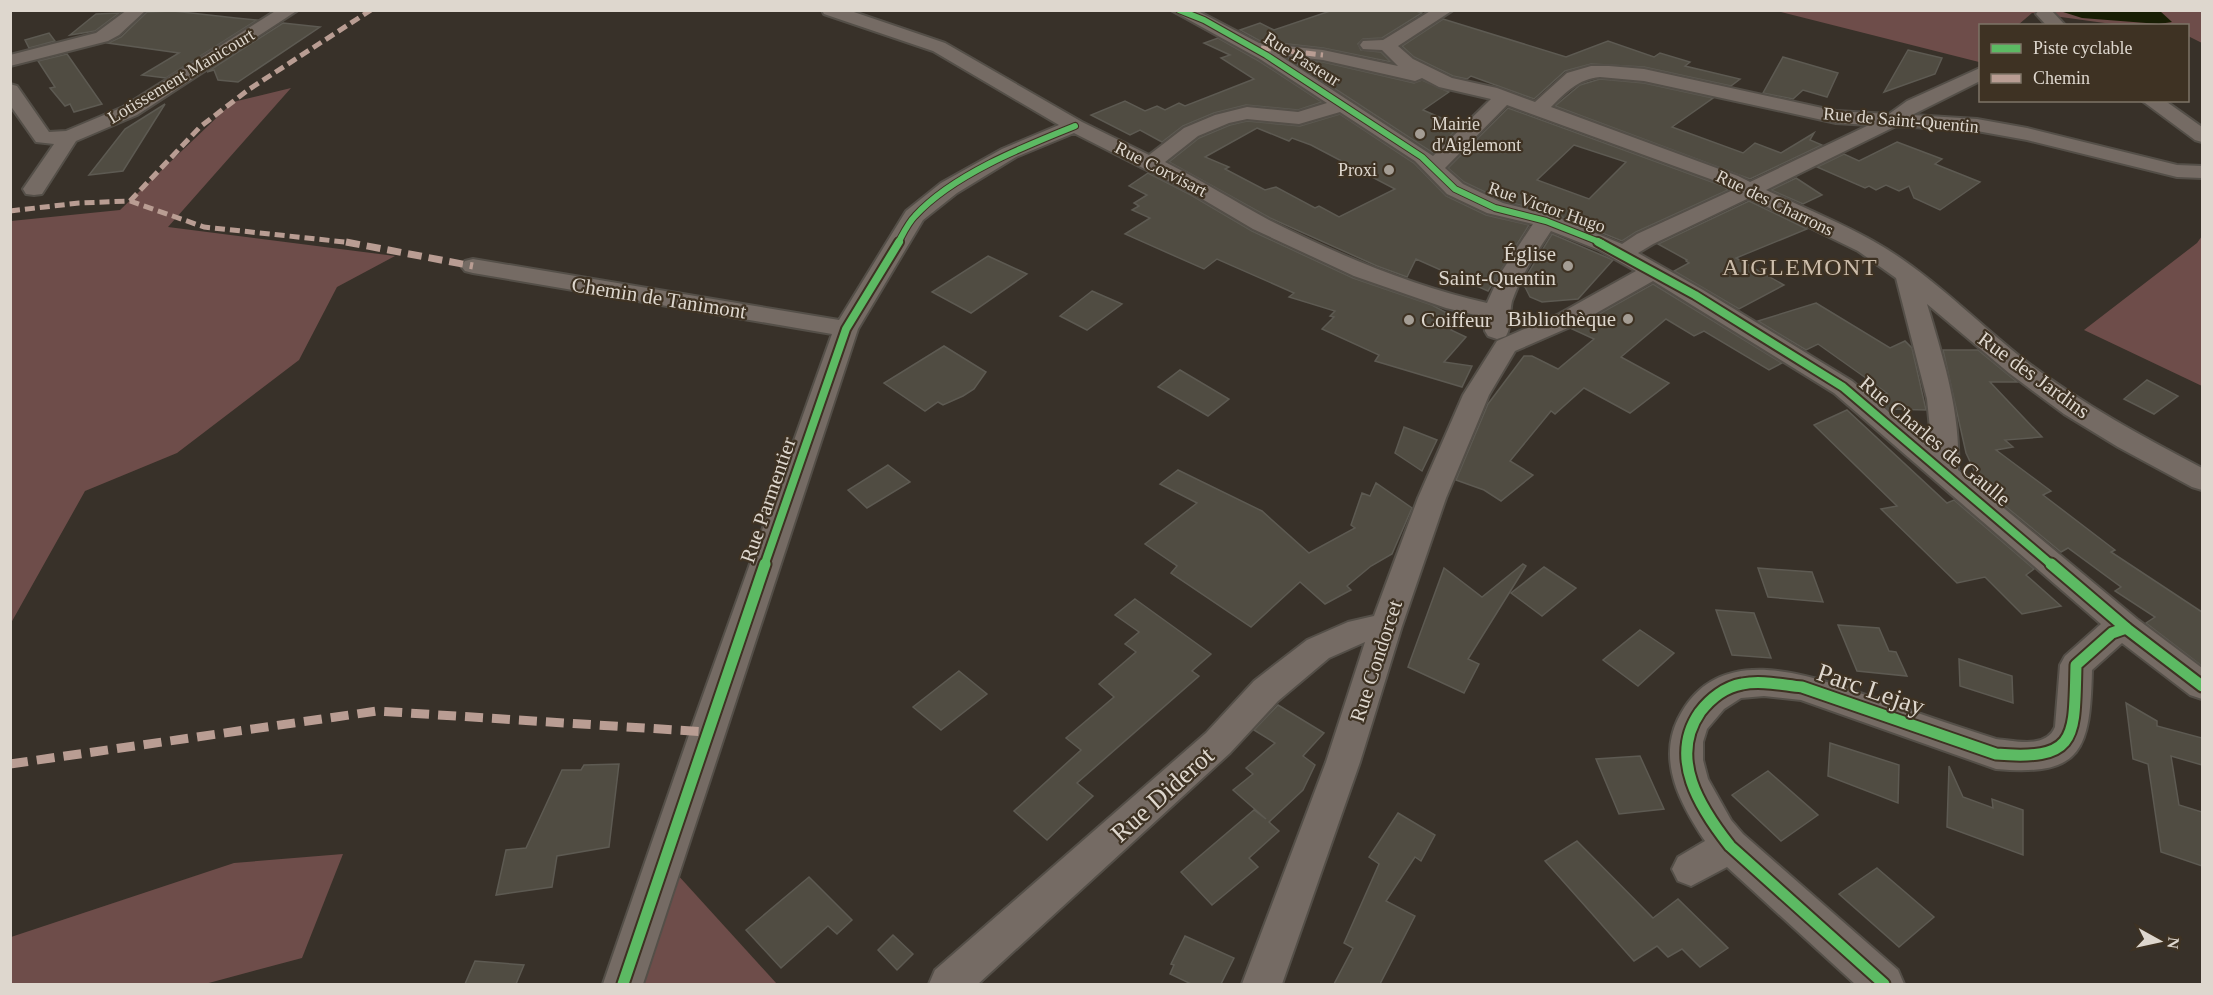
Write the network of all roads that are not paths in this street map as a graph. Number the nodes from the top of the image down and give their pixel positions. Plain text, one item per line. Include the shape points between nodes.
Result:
1 (138, 10) edge
2 (290, 10) edge
3 (830, 10) edge
4 (1179, 10) edge
5 (1445, 10) edge
6 (1387, 45) junction
7 (1252, 47) junction
8 (1330, 50) junction
9 (10, 61) edge
10 (1979, 74) edge
11 (1446, 83) junction
12 (10, 90) edge
13 (1504, 97) junction
14 (2153, 102) edge
15 (1343, 105) junction
16 (1539, 108) junction
17 (1808, 112) junction
18 (1893, 120) junction
19 (1075, 126) junction
20 (2202, 135) edge
21 (69, 137) junction
22 (1843, 146) junction
23 (1150, 163) junction
24 (1433, 168) junction
25 (2202, 172) edge
26 (34, 189) dead end
27 (1751, 191) junction
28 (1545, 221) junction
29 (1623, 253) junction
30 (472, 266) dead end
31 (1654, 271) junction
32 (1907, 275) junction
33 (1498, 313) junction
34 (846, 329) junction
35 (1506, 346) junction
36 (1944, 471) junction
37 (2202, 480) edge
38 (1386, 626) junction
39 (2126, 628) junction
40 (2202, 686) edge
41 (1730, 846) junction
42 (1691, 868) dead end
43 (623, 984) edge
44 (949, 984) edge
45 (1262, 984) edge
46 (1884, 984) edge

1 - 9 street via 102,37
2 - 21 street, Lotissement Manicourt via 130,111
3 - 19 street, Rue Corvisart via 939,47
4 - 7 street, Rue Pasteur
5 - 6 street
6 - 8 street
6 - 11 street, Rue des Charrons via 1406,63
7 - 8 street
7 - 15 street, Rue Pasteur
8 - 11 street, Rue des Charrons
10 - 18 street via 1914,105
11 - 13 street, Rue des Charrons
12 - 21 street, Lotissement Manicourt via 43,138
13 - 16 street, Rue des Charrons
13 - 24 street
14 - 20 street
15 - 23 street via 1299,118 1247,113 1222,119 1191,132
15 - 24 street, Rue Pasteur
16 - 17 street, Rue de Saint-Quentin via 1573,78 1605,71 1644,75
16 - 27 street, Rue des Charrons via 1685,161
17 - 18 street, Rue de Saint-Quentin via 1850,119
17 - 22 street via 1832,129
18 - 22 street
18 - 25 street, Rue de Saint-Quentin via 1977,125 2177,171
19 - 23 street, Rue Corvisart
19 - 34 street, Rue Parmentier via 1009,153 948,188 914,216
21 - 26 street
22 - 27 street
23 - 33 street, Rue Corvisart via 1261,224 1362,271 1454,303
24 - 28 street, Rue Victor Hugo via 1455,189 1495,208
27 - 29 street via 1645,239
27 - 32 street, Rue des Charrons via 1866,246
28 - 29 street, Rue Victor Hugo
28 - 33 street via 1510,275
29 - 31 street, Rue Charles de Gaulle
30 - 34 street, Chemin de Tanimont
31 - 35 street via 1568,319
31 - 36 street, Rue Charles de Gaulle via 1844,387
32 - 36 street via 1938,392 1948,445
32 - 37 street, Rue des Jardins via 2057,398
33 - 35 street via 1496,330
34 - 43 street, Rue Parmentier
35 - 38 street, Rue Condorcet via 1472,406 1432,498
36 - 39 street, Rue Charles de Gaulle
38 - 44 street, Rue Diderot via 1359,631 1318,649 1266,691 1218,743
38 - 45 street, Rue Condorcet
39 - 40 street, Rue Charles de Gaulle
39 - 41 street, Parc Lejay via 2112,633 2076,665 2073,728 2065,744 2051,753 2022,758 1996,754 1802,687 1741,684 1715,695 1696,716 1686,739 1686,761 1709,821
41 - 42 street
41 - 46 street, Parc Lejay

